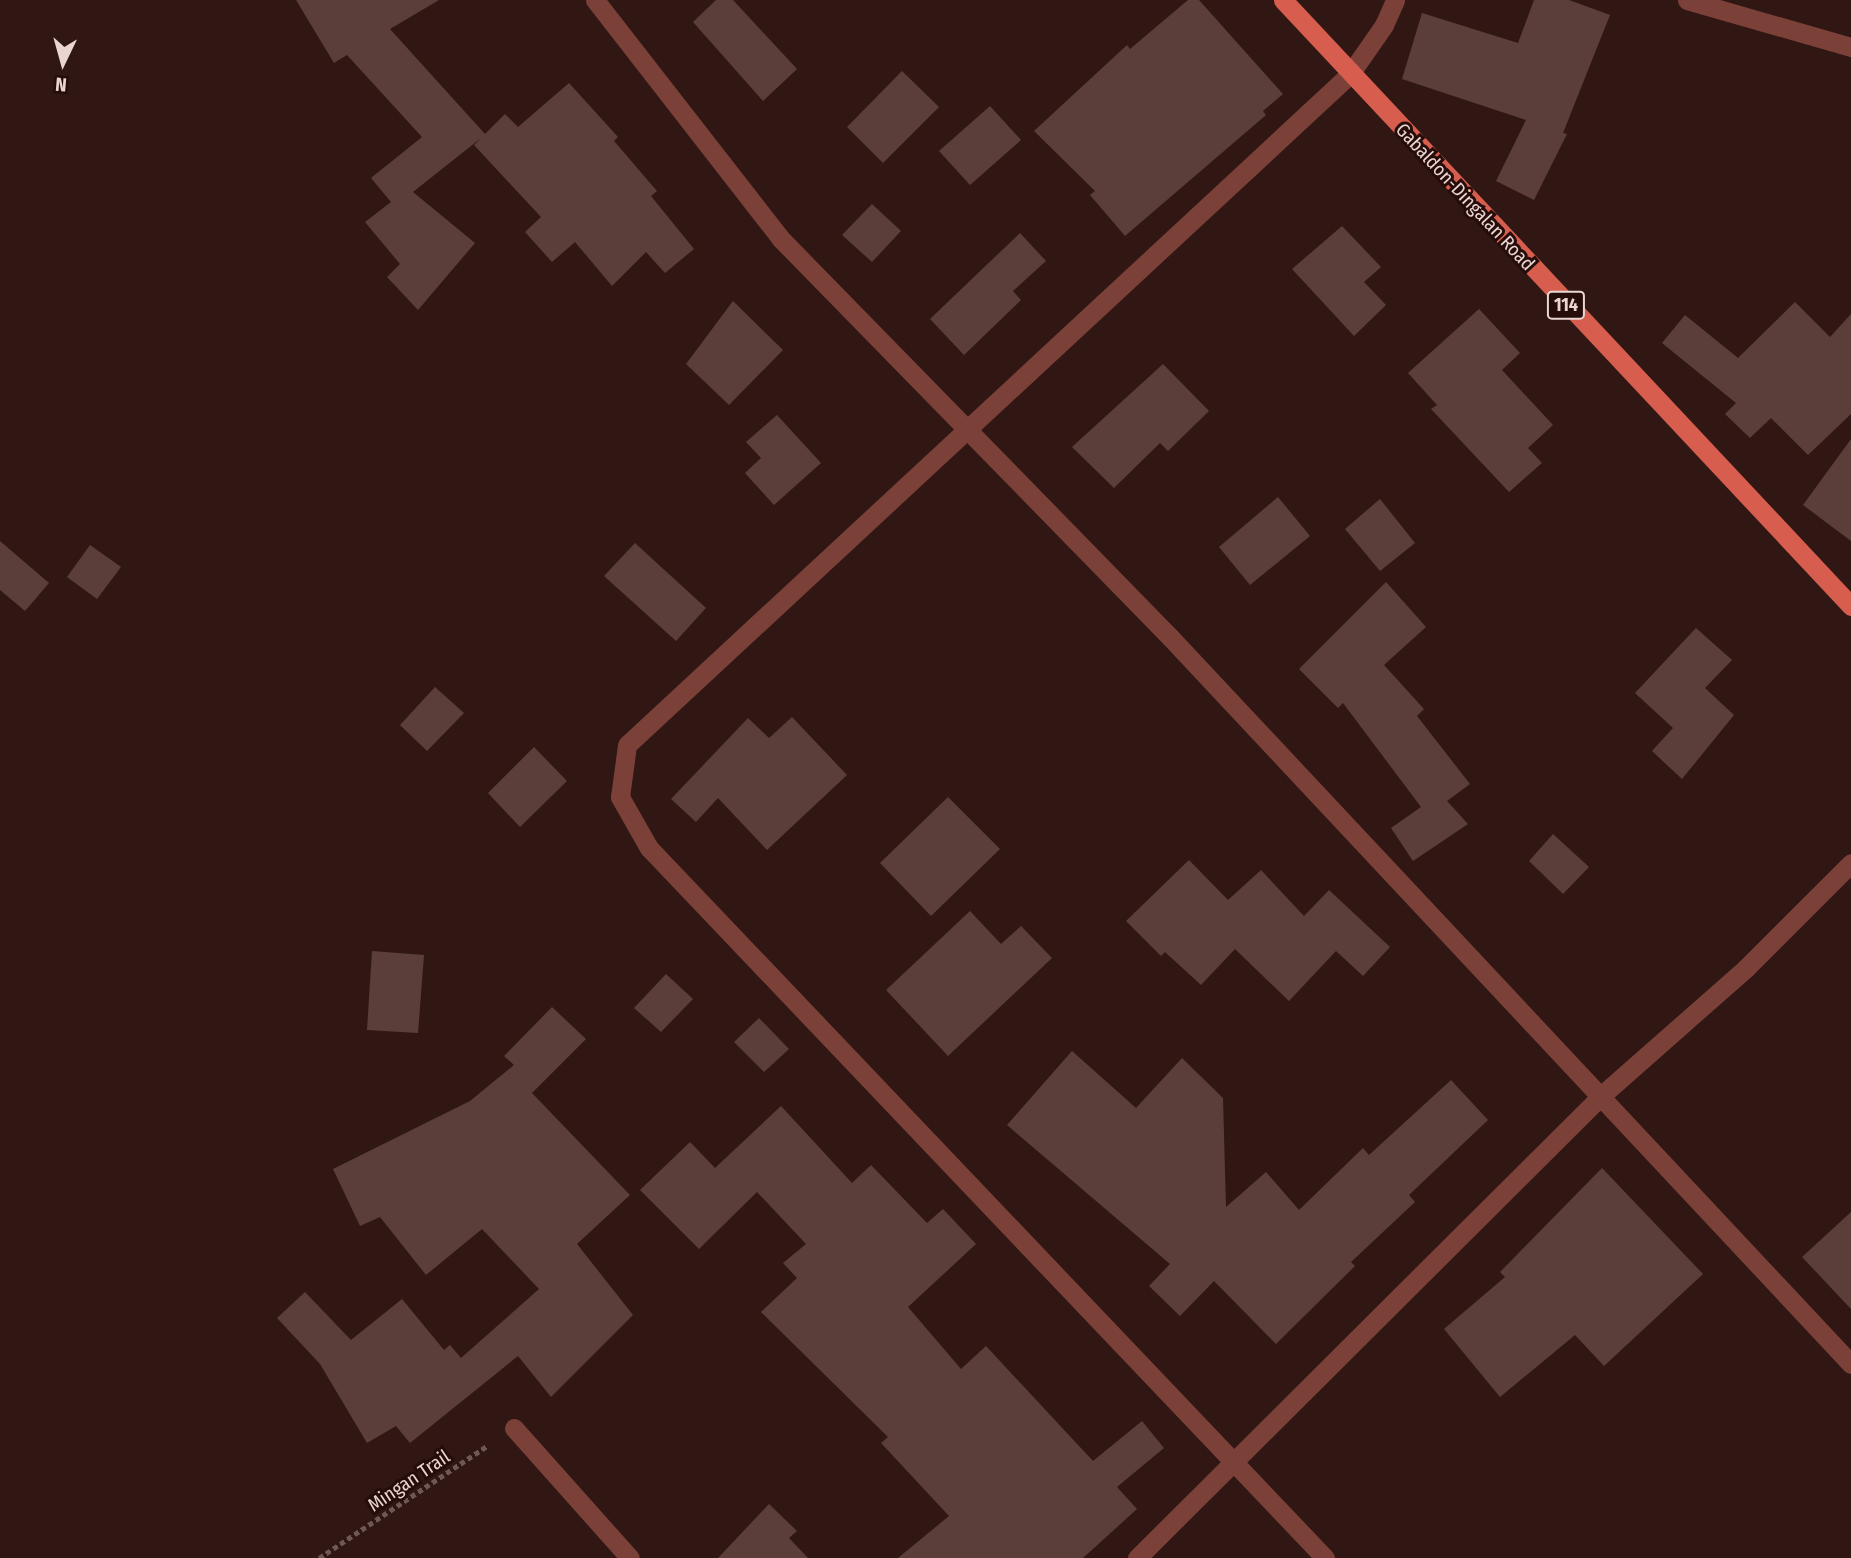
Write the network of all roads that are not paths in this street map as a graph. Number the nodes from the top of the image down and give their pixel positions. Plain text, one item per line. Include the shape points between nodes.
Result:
1 (595, 0) edge
2 (1283, 0) edge
3 (1395, 0) edge
4 (1687, 0) edge
5 (1851, 47) edge
6 (1350, 74) junction
7 (968, 432) junction
8 (1851, 606) edge
9 (1851, 863) edge
10 (1602, 1095) junction
11 (1851, 1364) edge
12 (514, 1428) road end
13 (1236, 1462) junction
14 (629, 1558) edge
15 (1137, 1558) edge
16 (1325, 1558) edge

1 - 7 street via 780,238
2 - 6 main road, Gabaldon-Dingalan Road / 114
3 - 6 street
4 - 5 street
6 - 7 street
6 - 8 main road, Gabaldon-Dingalan Road / 114
7 - 10 street via 1170,637 1347,830
7 - 13 street via 627,745 620,797 649,848
9 - 10 street via 1746,968
10 - 11 street
10 - 13 street
12 - 14 street
13 - 15 street
13 - 16 street

